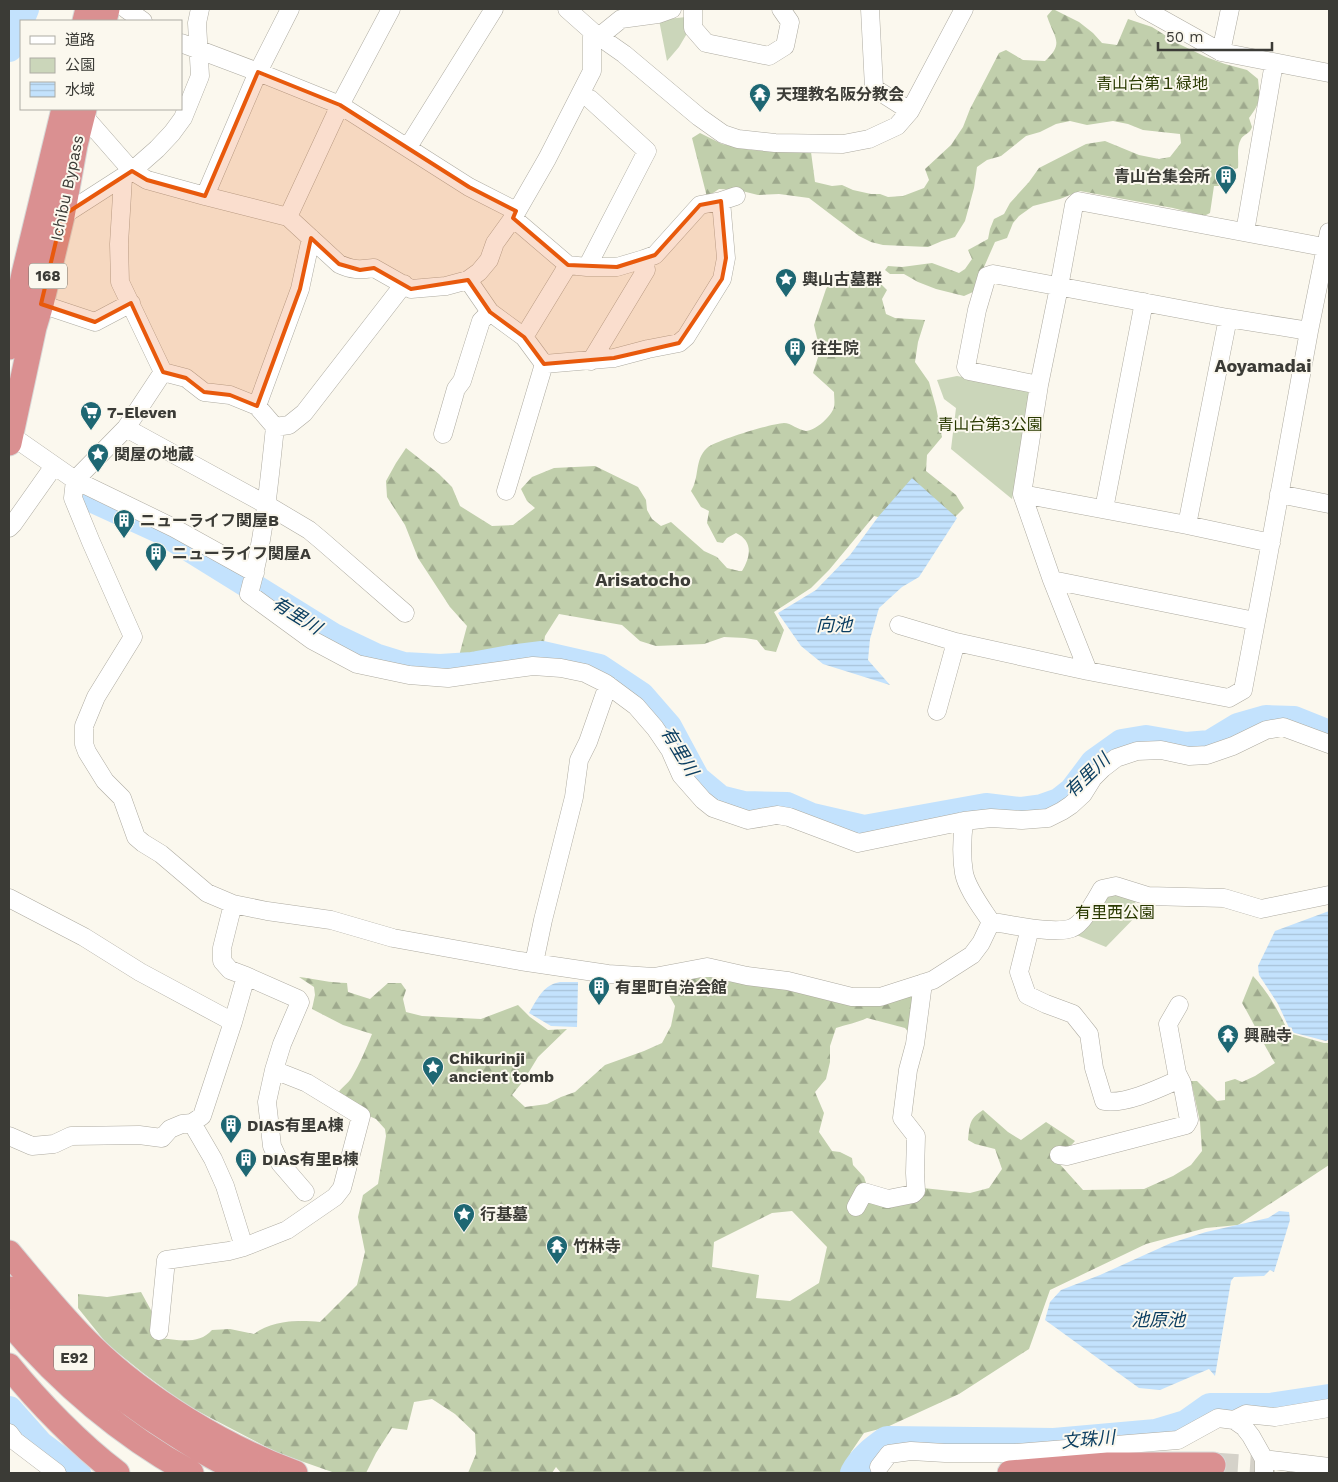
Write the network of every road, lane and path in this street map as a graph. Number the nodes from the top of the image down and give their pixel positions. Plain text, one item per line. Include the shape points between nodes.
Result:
1 (126, 9) edge
2 (200, 9) edge
3 (290, 9) edge
4 (391, 9) edge
5 (494, 9) edge
6 (567, 9) edge
7 (672, 9) edge
8 (694, 9) edge
9 (781, 9) edge
10 (870, 9) edge
11 (964, 9) edge
12 (1144, 9) edge
13 (1230, 9) edge
14 (141, 20) edge
15 (597, 34) junction
16 (182, 44) edge
17 (199, 50) junction
18 (1220, 52) junction
19 (1274, 63) junction
20 (258, 72) junction
21 (1329, 73) edge
22 (590, 99) dead end
23 (340, 105) junction
24 (77, 111) edge
25 (910, 111) junction
26 (408, 147) junction
27 (127, 175) junction
28 (205, 196) junction
29 (515, 214) junction
30 (62, 216) junction
31 (288, 217) junction
32 (1245, 232) junction
33 (311, 238) junction
34 (1328, 242) edge
35 (644, 260) junction
36 (568, 265) junction
37 (587, 267) junction
38 (468, 280) junction
39 (404, 284) junction
40 (1059, 287) junction
41 (1144, 302) junction
42 (130, 303) junction
43 (41, 304) junction
44 (490, 312) junction
45 (1228, 318) junction
46 (1309, 332) junction
47 (524, 337) junction
48 (9, 347) edge
49 (591, 361) junction
50 (544, 364) junction
51 (163, 372) junction
52 (1039, 384) junction
53 (257, 406) junction
54 (126, 428) junction
55 (276, 428) junction
56 (443, 434) dead end
57 (9, 437) edge
58 (54, 466) junction
59 (75, 480) junction
60 (506, 491) dead end
61 (1022, 494) junction
62 (1279, 494) junction
63 (1329, 504) edge
64 (267, 505) junction
65 (1104, 509) junction
66 (1188, 525) junction
67 (9, 528) edge
68 (1271, 543) junction
69 (255, 573) junction
70 (1052, 580) junction
71 (405, 613) dead end
72 (1255, 621) junction
73 (899, 625) dead end
74 (956, 642) junction
75 (1088, 671) junction
76 (608, 685) junction
77 (937, 711) dead end
78 (1329, 744) edge
79 (964, 821) junction
80 (1329, 895) edge
81 (9, 898) edge
82 (233, 904) junction
83 (991, 922) junction
84 (1030, 928) junction
85 (534, 963) junction
86 (246, 976) junction
87 (923, 983) junction
88 (1180, 1006) dead end
89 (233, 1022) junction
90 (274, 1070) junction
91 (1180, 1080) junction
92 (192, 1122) junction
93 (9, 1136) edge
94 (1059, 1155) dead end
95 (305, 1192) dead end
96 (856, 1207) dead end
97 (244, 1247) junction
98 (9, 1253) edge
99 (9, 1289) edge
100 (9, 1322) edge
101 (159, 1331) dead end
102 (9, 1366) edge
103 (1329, 1408) edge
104 (1234, 1420) junction
105 (9, 1433) edge
106 (1213, 1465) tunnel mouth
107 (1264, 1466) edge
108 (879, 1467) dead end
109 (1329, 1469) edge
110 (57, 1473) edge
111 (117, 1473) edge
112 (191, 1473) edge
113 (246, 1473) edge
114 (295, 1473) edge
115 (1010, 1473) edge
116 (1323, 1473) edge

1 - 14 street
2 - 17 street via 197,23
3 - 20 street
4 - 23 street
5 - 26 street
6 - 15 street
7 - 15 street via 621,19
8 - 9 street via 693,28 706,43 769,56 785,46 790,22
10 - 25 street via 874,88
11 - 25 street
12 - 18 street
13 - 18 street
15 - 25 street via 699,117 723,134 738,139 843,144 869,139 897,126
15 - 29 street via 592,37 592,71 548,159
16 - 17 street
17 - 20 street
17 - 27 street via 200,76 183,118 172,134
18 - 19 street
19 - 21 street
19 - 32 street
20 - 23 street
20 - 28 street
22 - 37 street via 647,150
23 - 26 street
23 - 31 street
24 - 27 street
24 - 30 highway, Ichibu Bypass / 168 via 75,145
24 - 48 highway, Ichibu Bypass / 168 via 24,274
26 - 29 street
27 - 28 street
27 - 30 street
27 - 42 street via 119,244 120,282
28 - 31 street
29 - 36 street
29 - 38 street via 495,244 489,260
30 - 43 highway, Ichibu Bypass / 168
31 - 33 street
32 - 34 street
32 - 40 street via 1078,201 1074,205
33 - 39 street via 346,268 374,268
33 - 53 street via 300,289
34 - 46 street
35 - 37 street via 617,267
35 - 49 street via 646,270
35 - 49 street via 655,255 700,205 728,198 722,279 686,337 679,343
36 - 37 street
36 - 47 street
38 - 39 street via 411,289
38 - 44 street
39 - 55 street via 304,412 289,425
40 - 41 street
40 - 52 street
40 - 52 street via 993,274 988,276 977,310 966,367 970,371
41 - 45 street
41 - 65 street
42 - 43 street via 95,322
42 - 51 street
43 - 57 highway, Ichibu Bypass / 168
44 - 47 street
44 - 56 street via 481,321
45 - 46 street
45 - 66 street
46 - 62 street
47 - 50 street
49 - 50 street
50 - 60 street
51 - 53 street via 186,378 204,392 230,395
51 - 54 street
52 - 61 street
53 - 55 street
54 - 59 street
54 - 64 street
55 - 64 street
57 - 58 street
58 - 59 street
58 - 67 street
59 - 69 street via 174,528
59 - 82 street via 73,498 133,637 96,697 84,726 84,744 105,781 122,798 136,837 207,893
61 - 65 street
61 - 70 street
62 - 63 street
62 - 68 street
64 - 69 street
64 - 71 street via 322,540
65 - 66 street
66 - 68 street
68 - 72 street
69 - 76 street via 249,594 312,640 358,664 409,675 448,678 533,666 561,668 585,674
70 - 72 street
70 - 75 street
72 - 75 street via 1243,690 1230,698
73 - 74 street
74 - 75 street
74 - 77 street
76 - 79 street via 636,706 670,750 682,774 713,808 748,820 777,815 788,817 858,843
76 - 85 street via 579,760 574,797
78 - 79 street via 1283,727 1266,730 1207,755 1137,751 1116,758 1093,778 1071,805 1048,818
79 - 83 street via 964,874
80 - 84 street via 1261,909 1224,898 1148,896 1116,886 1102,889 1080,922 1072,928
81 - 89 street
82 - 85 street via 331,920 393,938
82 - 86 street via 222,961 230,970
83 - 84 street
83 - 87 street via 972,955
84 - 91 street via 1019,972 1027,995 1073,1014 1089,1034 1094,1068 1104,1101 1111,1103 1142,1095
85 - 87 street via 654,977 707,967 788,981 852,997 880,997
86 - 89 street
86 - 90 street via 300,1002
87 - 96 street via 902,1118 916,1136 916,1191 888,1198 864,1192
88 - 91 street via 1168,1024
89 - 92 street via 202,1116
90 - 95 street via 267,1102 272,1146 280,1163
90 - 97 street via 307,1083 361,1116 342,1188 335,1197 287,1230
91 - 94 street via 1189,1120 1186,1125 1066,1156
92 - 93 street via 170,1129 162,1138 71,1136 54,1144 32,1146
92 - 97 street via 222,1179
97 - 101 street via 166,1260
98 - 114 highway via 58,1311 129,1378 202,1428 241,1450
99 - 113 highway, E92 via 69,1354 107,1386 192,1445
100 - 112 highway, E92 via 93,1406
102 - 111 highway via 30,1391
103 - 104 street via 1275,1417 1246,1414
104 - 107 street via 1251,1436
104 - 108 street via 1218,1418 1178,1440 1015,1453 911,1451 889,1454
105 - 110 street
106 - 115 highway via 1108,1466
107 - 109 street
109 - 116 street

